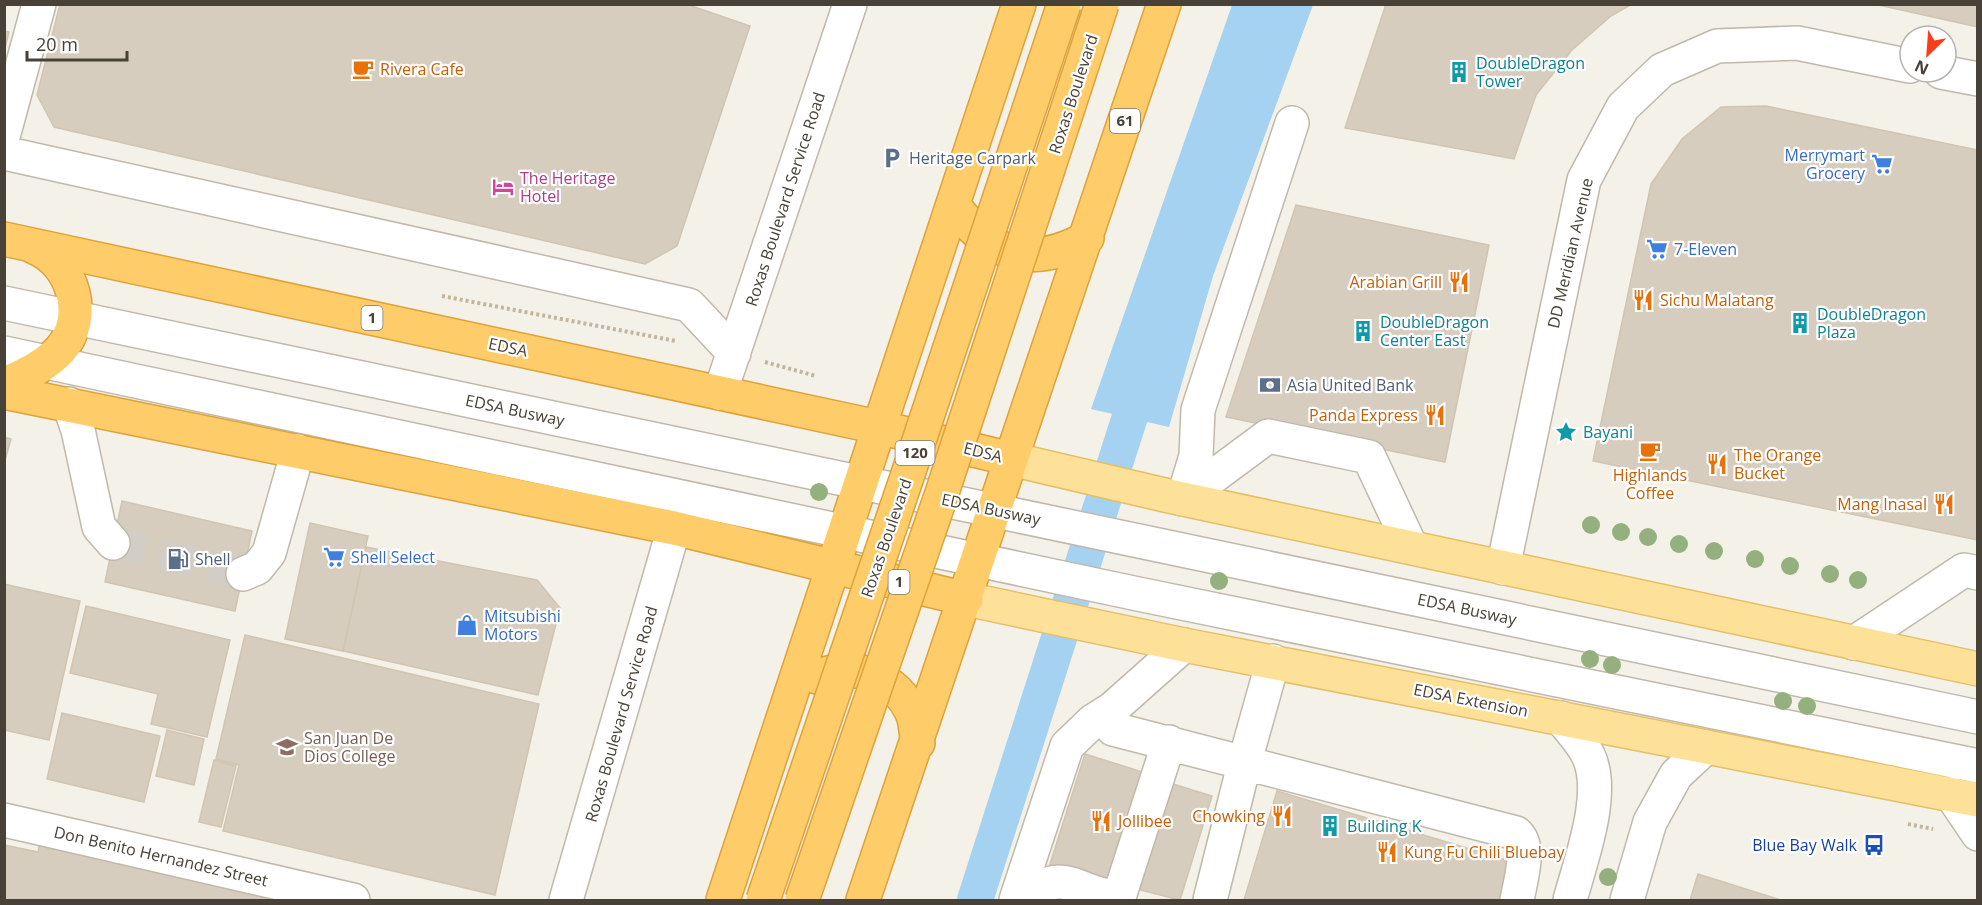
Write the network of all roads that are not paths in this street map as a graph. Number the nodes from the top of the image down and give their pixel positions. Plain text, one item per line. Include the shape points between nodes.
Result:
1 (39, 4) edge
2 (850, 4) edge
3 (1019, 4) edge
4 (1064, 4) edge
5 (1102, 4) edge
6 (1164, 4) edge
7 (1898, 64) edge
8 (1958, 76) edge
9 (1977, 80) edge
10 (1293, 123) dead end
11 (4, 133) edge
12 (4, 153) edge
13 (954, 205) junction
14 (1087, 238) junction
15 (14, 241) edge
16 (4, 303) edge
17 (75, 318) junction
18 (4, 352) edge
19 (734, 352) junction
20 (47, 362) junction
21 (4, 384) edge
22 (4, 392) edge
23 (720, 393) junction
24 (69, 404) junction
25 (878, 427) junction
26 (298, 450) junction
27 (1011, 459) junction
28 (860, 482) junction
29 (1176, 498) junction
30 (995, 510) junction
31 (674, 528) junction
32 (844, 531) junction
33 (113, 543) tunnel mouth
34 (1411, 548) junction
35 (979, 560) junction
36 (833, 566) junction
37 (1503, 568) junction
38 (1977, 573) edge
39 (243, 574) dead end
40 (966, 599) junction
41 (1854, 643) junction
42 (1185, 645) junction
43 (1274, 662) junction
44 (1977, 669) edge
45 (788, 701) junction
46 (1977, 717) edge
47 (1561, 718) junction
48 (1113, 729) dead end
49 (1168, 742) junction
50 (918, 743) junction
51 (1706, 747) junction
52 (1238, 760) junction
53 (1977, 766) edge
54 (1964, 797) edge
55 (4, 820) edge
56 (1977, 834) edge
57 (353, 900) edge
58 (566, 900) edge
59 (723, 900) edge
60 (763, 900) edge
61 (802, 900) edge
62 (863, 900) edge
63 (1016, 900) edge
64 (1039, 900) edge
65 (1189, 900) edge
66 (1210, 900) edge
67 (1517, 900) edge
68 (1570, 900) edge
69 (1627, 900) edge

1 - 11 street
2 - 19 street, Roxas Boulevard Service Road
3 - 13 highway
4 - 60 highway, Roxas Boulevard / 120, bridge
5 - 61 highway, Roxas Boulevard / 120, bridge via 942,493
6 - 14 highway, 61
7 - 37 street, DD Meridian Avenue via 1797,43 1717,46 1662,70 1623,107 1584,180
8 - 9 street
10 - 29 street via 1198,410 1196,456
12 - 19 street via 689,304
13 - 14 highway via 968,226 989,243 1013,253 1039,256 1064,251
13 - 25 highway
14 - 27 highway, 61
15 - 17 highway via 43,250 59,263 70,279
15 - 23 highway, EDSA / 1
16 - 17 street, EDSA Busway
17 - 20 highway via 70,335
17 - 28 street, EDSA Busway
18 - 20 street
19 - 23 street, Roxas Boulevard Service Road
20 - 21 highway
20 - 32 street
22 - 24 highway, 1
23 - 25 highway, EDSA / 1
24 - 26 highway, 1
24 - 33 street via 99,527
25 - 27 highway, EDSA / 1
25 - 28 highway
26 - 31 highway, 1
26 - 39 street via 269,553 257,568
27 - 29 main road
27 - 30 highway, 61
28 - 30 street, EDSA Busway
28 - 32 highway
29 - 34 main road
29 - 34 street via 1268,436 1370,457
30 - 35 highway, 61
30 - 46 street, EDSA Busway
31 - 36 highway, 1
31 - 58 street, Roxas Boulevard Service Road
32 - 35 street
32 - 36 highway
34 - 37 main road
35 - 40 highway, 61
35 - 53 street
36 - 40 highway, 1
36 - 45 highway
37 - 41 main road
38 - 41 street via 1964,570
40 - 42 main road, EDSA Extension
40 - 50 highway
41 - 44 main road
42 - 43 main road, EDSA Extension
42 - 63 street via 1067,746
43 - 47 main road, EDSA Extension
43 - 52 street
45 - 50 highway via 806,682 830,671 856,670 881,678 901,694 914,717
45 - 59 highway
47 - 51 main road, EDSA Extension
47 - 68 street via 1589,756 1594,791 1594,815
48 - 49 street
49 - 52 street
49 - 64 street via 1119,894 1060,881 1044,886
50 - 62 highway
51 - 54 main road, EDSA Extension
51 - 69 street via 1677,775 1650,822
52 - 65 street
52 - 66 street
52 - 67 street via 1516,833 1524,847
54 - 56 street
55 - 57 street, Don Benito Hernandez Street

